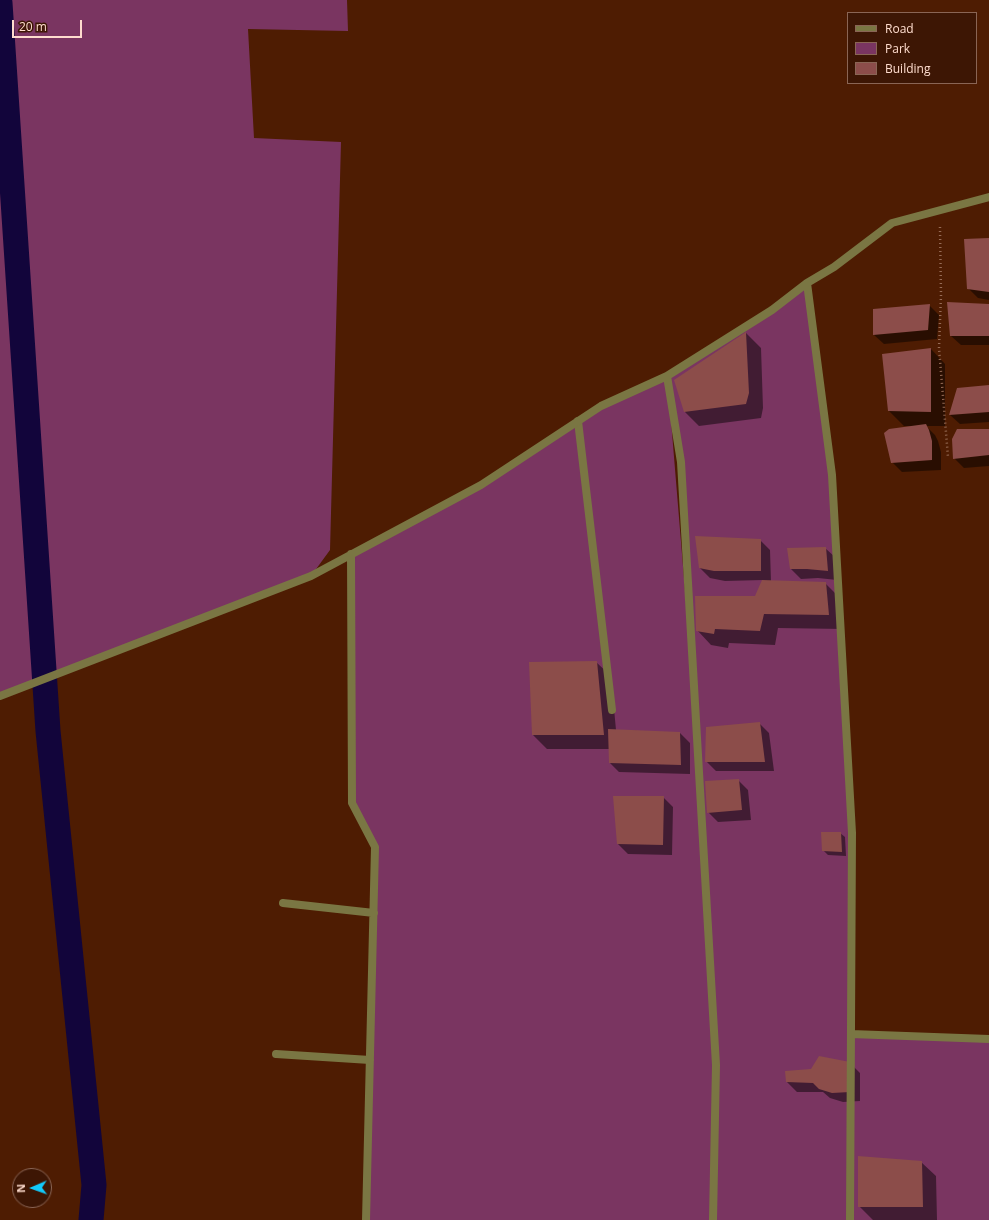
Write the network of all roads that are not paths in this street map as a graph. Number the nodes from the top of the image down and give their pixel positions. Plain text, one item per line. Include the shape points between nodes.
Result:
1 (989, 197) edge
2 (806, 283) junction
3 (667, 376) junction
4 (578, 421) junction
5 (351, 554) junction
6 (0, 696) edge
7 (612, 710) dead end
8 (283, 903) dead end
9 (374, 913) junction
10 (851, 1034) junction
11 (989, 1039) edge
12 (276, 1054) dead end
13 (370, 1060) junction
14 (366, 1220) edge
15 (713, 1220) edge
16 (850, 1220) edge

1 - 2 street via 892,223 834,267
2 - 3 street via 772,310
2 - 10 street via 832,475 852,833
3 - 4 street via 600,406
3 - 15 street via 681,462 715,1057
4 - 5 street via 481,484
4 - 7 street
5 - 6 street via 311,576
5 - 9 street via 352,803 375,847
8 - 9 street
9 - 13 street
10 - 11 street
10 - 16 street
12 - 13 street
13 - 14 street

